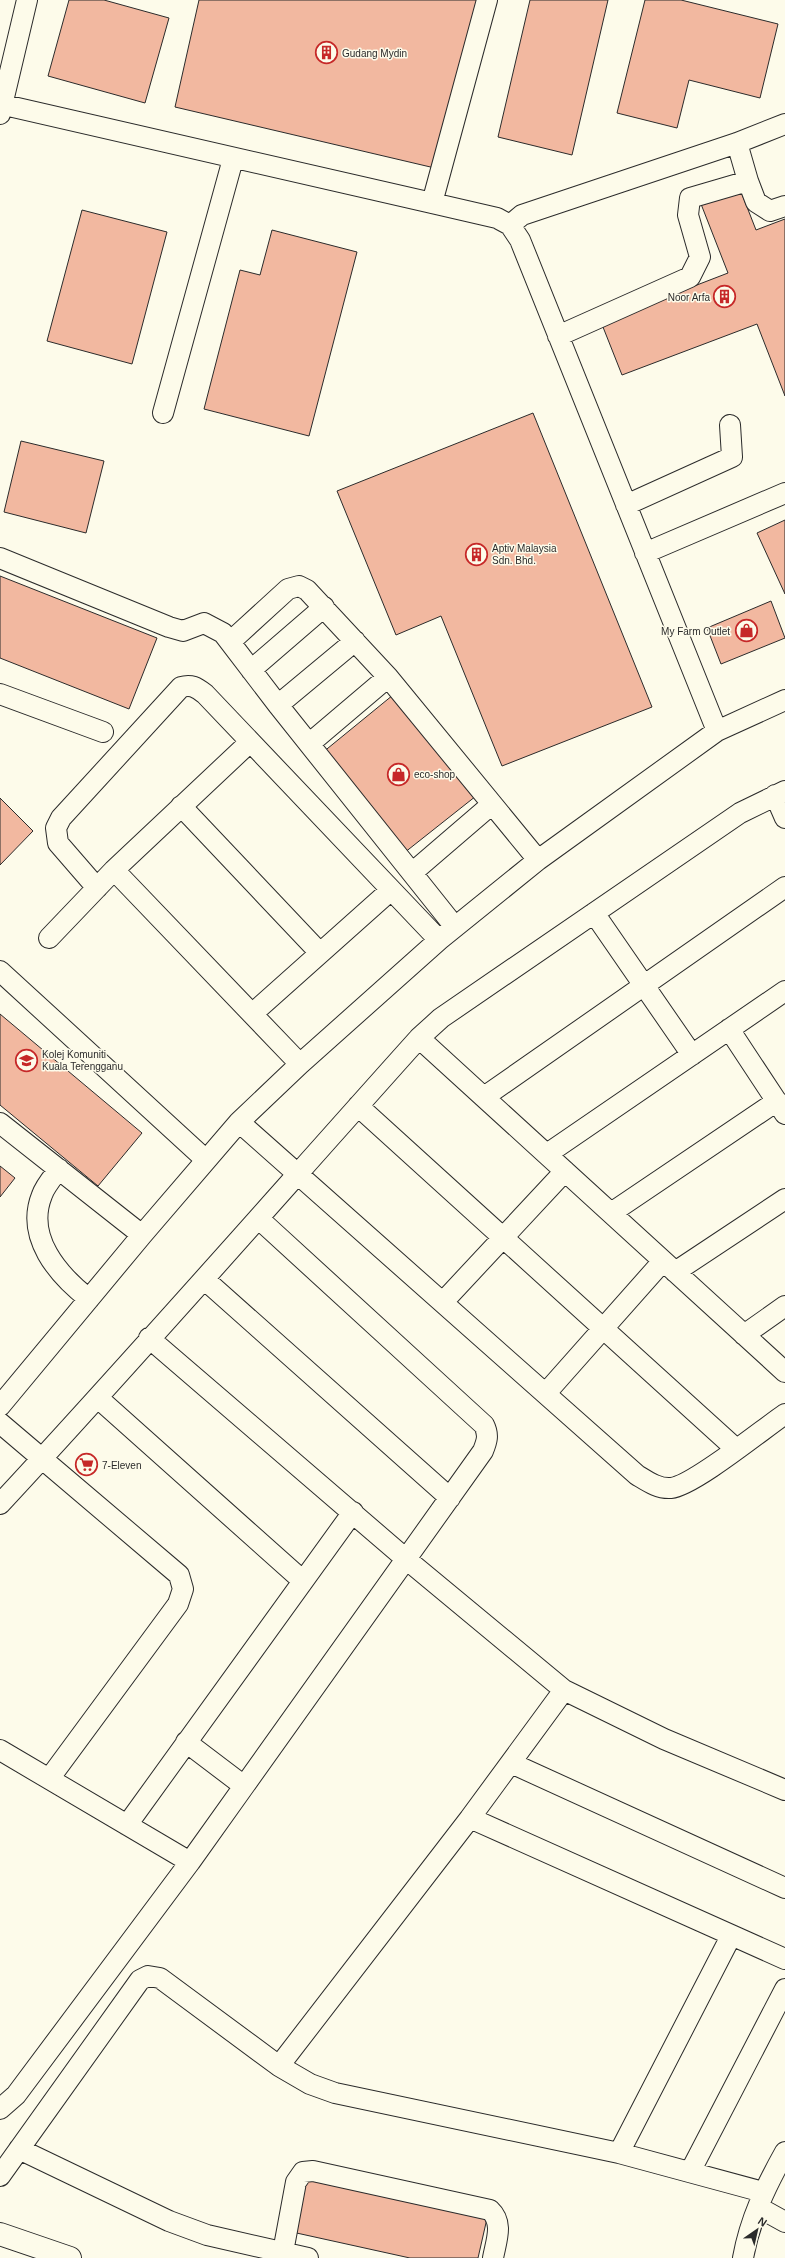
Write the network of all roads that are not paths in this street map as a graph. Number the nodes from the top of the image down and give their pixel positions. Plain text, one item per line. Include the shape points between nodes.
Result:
1 (27, 0) edge
2 (487, 0) edge
3 (1, 108) edge
4 (785, 124) edge
5 (737, 143) junction
6 (233, 159) junction
7 (748, 181) junction
8 (432, 203) junction
9 (785, 206) edge
10 (510, 225) junction
11 (558, 336) junction
12 (163, 413) dead end
13 (730, 425) dead end
14 (785, 493) edge
15 (626, 505) junction
16 (645, 553) junction
17 (0, 558) edge
18 (324, 608) junction
19 (355, 641) junction
20 (230, 642) junction
21 (251, 670) junction
22 (388, 677) junction
23 (0, 694) edge
24 (785, 700) edge
25 (278, 705) junction
26 (717, 731) junction
27 (103, 732) dead end
28 (250, 742) junction
29 (309, 744) junction
30 (780, 793) edge
31 (492, 805) junction
32 (181, 806) junction
33 (785, 818) edge
34 (538, 860) junction
35 (114, 870) junction
36 (413, 872) junction
37 (785, 887) edge
38 (97, 888) junction
39 (391, 890) junction
40 (594, 913) junction
41 (455, 927) junction
42 (49, 938) dead end
43 (439, 940) junction
44 (320, 953) junction
45 (0, 971) edge
46 (645, 985) junction
47 (785, 991) edge
48 (252, 1014) junction
49 (729, 1029) junction
50 (419, 1038) junction
51 (692, 1055) junction
52 (300, 1064) junction
53 (484, 1097) junction
54 (358, 1106) junction
55 (781, 1108) edge
56 (239, 1122) junction
57 (0, 1123) edge
58 (547, 1154) junction
59 (206, 1160) junction
60 (59, 1169) junction
61 (565, 1171) junction
62 (298, 1173) junction
63 (785, 1199) edge
64 (611, 1213) junction
65 (259, 1219) junction
66 (142, 1235) junction
67 (502, 1237) junction
68 (669, 1266) junction
69 (204, 1279) junction
70 (89, 1299) junction
71 (443, 1302) junction
72 (785, 1306) edge
73 (603, 1329) junction
74 (744, 1335) junction
75 (149, 1338) junction
76 (785, 1372) edge
77 (546, 1393) junction
78 (98, 1398) junction
79 (0, 1406) edge
80 (785, 1414) edge
81 (0, 1422) edge
82 (736, 1449) junction
83 (43, 1458) junction
84 (450, 1498) junction
85 (0, 1504) edge
86 (353, 1512) junction
87 (406, 1559) junction
88 (303, 1581) junction
89 (564, 1690) junction
90 (186, 1742) junction
91 (0, 1750) edge
92 (511, 1763) junction
93 (49, 1779) junction
94 (244, 1786) junction
95 (785, 1790) edge
96 (470, 1818) junction
97 (127, 1825) junction
98 (190, 1862) junction
99 (785, 1888) edge
100 (731, 1936) junction
101 (785, 1959) edge
102 (785, 1989) edge
103 (279, 2066) junction
104 (0, 2109) edge
105 (19, 2149) junction
106 (785, 2152) edge
107 (619, 2153) junction
108 (690, 2172) junction
109 (0, 2176) edge
110 (760, 2200) junction
111 (785, 2222) edge
112 (4, 2232) edge
113 (283, 2252) junction
114 (70, 2258) edge
115 (308, 2258) edge
116 (493, 2258) edge
117 (743, 2258) edge

1 - 3 street
2 - 8 street
3 - 6 street
4 - 5 street
5 - 7 street
5 - 10 street via 522,215
6 - 8 street
6 - 12 street
7 - 9 street via 756,202 770,211
7 - 11 street via 690,198 688,215 700,257 690,277
8 - 10 street via 497,218
10 - 11 street via 520,240
11 - 15 street
13 - 15 street via 732,457
14 - 16 street
15 - 16 street
16 - 26 street
17 - 20 street via 169,628 183,631 204,623 223,633
18 - 19 street
18 - 20 street via 307,590 299,586 288,589
18 - 21 street
19 - 22 street
19 - 25 street
20 - 21 street
21 - 25 street
22 - 29 street
22 - 31 street
23 - 27 street
24 - 26 street
25 - 29 street
26 - 34 street
28 - 32 street
28 - 38 street via 197,688 188,685 181,687 61,818 56,828 58,843
28 - 39 street
29 - 36 street
30 - 33 street
30 - 40 street via 740,813
31 - 34 street
31 - 36 street
32 - 35 street
32 - 44 street
34 - 41 street
35 - 38 street
35 - 48 street
36 - 41 street
37 - 46 street
38 - 42 street
39 - 43 street
39 - 44 street
40 - 46 street
40 - 50 street via 441,1018
41 - 43 street
43 - 52 street
44 - 48 street
45 - 59 street
46 - 51 street
46 - 53 street
47 - 49 street
48 - 52 street
49 - 51 street
49 - 55 street
50 - 53 street
50 - 54 street
51 - 58 street
52 - 56 street
53 - 58 street
54 - 62 street
54 - 67 street
55 - 64 street
56 - 59 street
56 - 62 street
57 - 60 street
58 - 61 street
59 - 66 street
60 - 66 street
60 - 70 street via 42,1193 37,1210 39,1227 44,1247 52,1263 68,1282
61 - 64 street
61 - 67 street
62 - 65 street
62 - 71 street
63 - 68 street
64 - 68 street
65 - 69 street
65 - 84 street via 484,1425 487,1440 483,1451
66 - 70 street
67 - 71 street
67 - 73 street
68 - 73 street
68 - 74 street
69 - 75 street
69 - 84 street
70 - 79 street
71 - 77 street
72 - 74 street
73 - 77 street
73 - 82 street
74 - 76 street
75 - 78 street
75 - 86 street
77 - 82 street via 637,1475 656,1486 671,1488 690,1481
78 - 83 street
78 - 88 street
80 - 82 street
81 - 83 street
83 - 85 street
83 - 93 street via 179,1575 183,1588 178,1604
84 - 87 street
86 - 87 street
86 - 88 street
87 - 89 street
87 - 94 street
88 - 90 street
89 - 92 street
89 - 95 street via 664,1739
90 - 94 street
90 - 97 street
91 - 93 street
92 - 96 street
92 - 99 street
93 - 97 street
94 - 98 street
96 - 100 street
96 - 103 street
97 - 98 street
98 - 104 street via 16,2095
100 - 101 street
100 - 107 street
102 - 108 street
103 - 105 street via 160,1978 148,1976 140,1980
103 - 107 street via 310,2084 335,2093
105 - 109 street
105 - 113 street via 169,2221 207,2235
106 - 110 street
107 - 108 street
108 - 110 street
110 - 111 street
110 - 117 street via 746,2239
112 - 114 main road
113 - 115 street
113 - 116 street via 296,2182 303,2172 313,2170 490,2210 496,2216 498,2225

